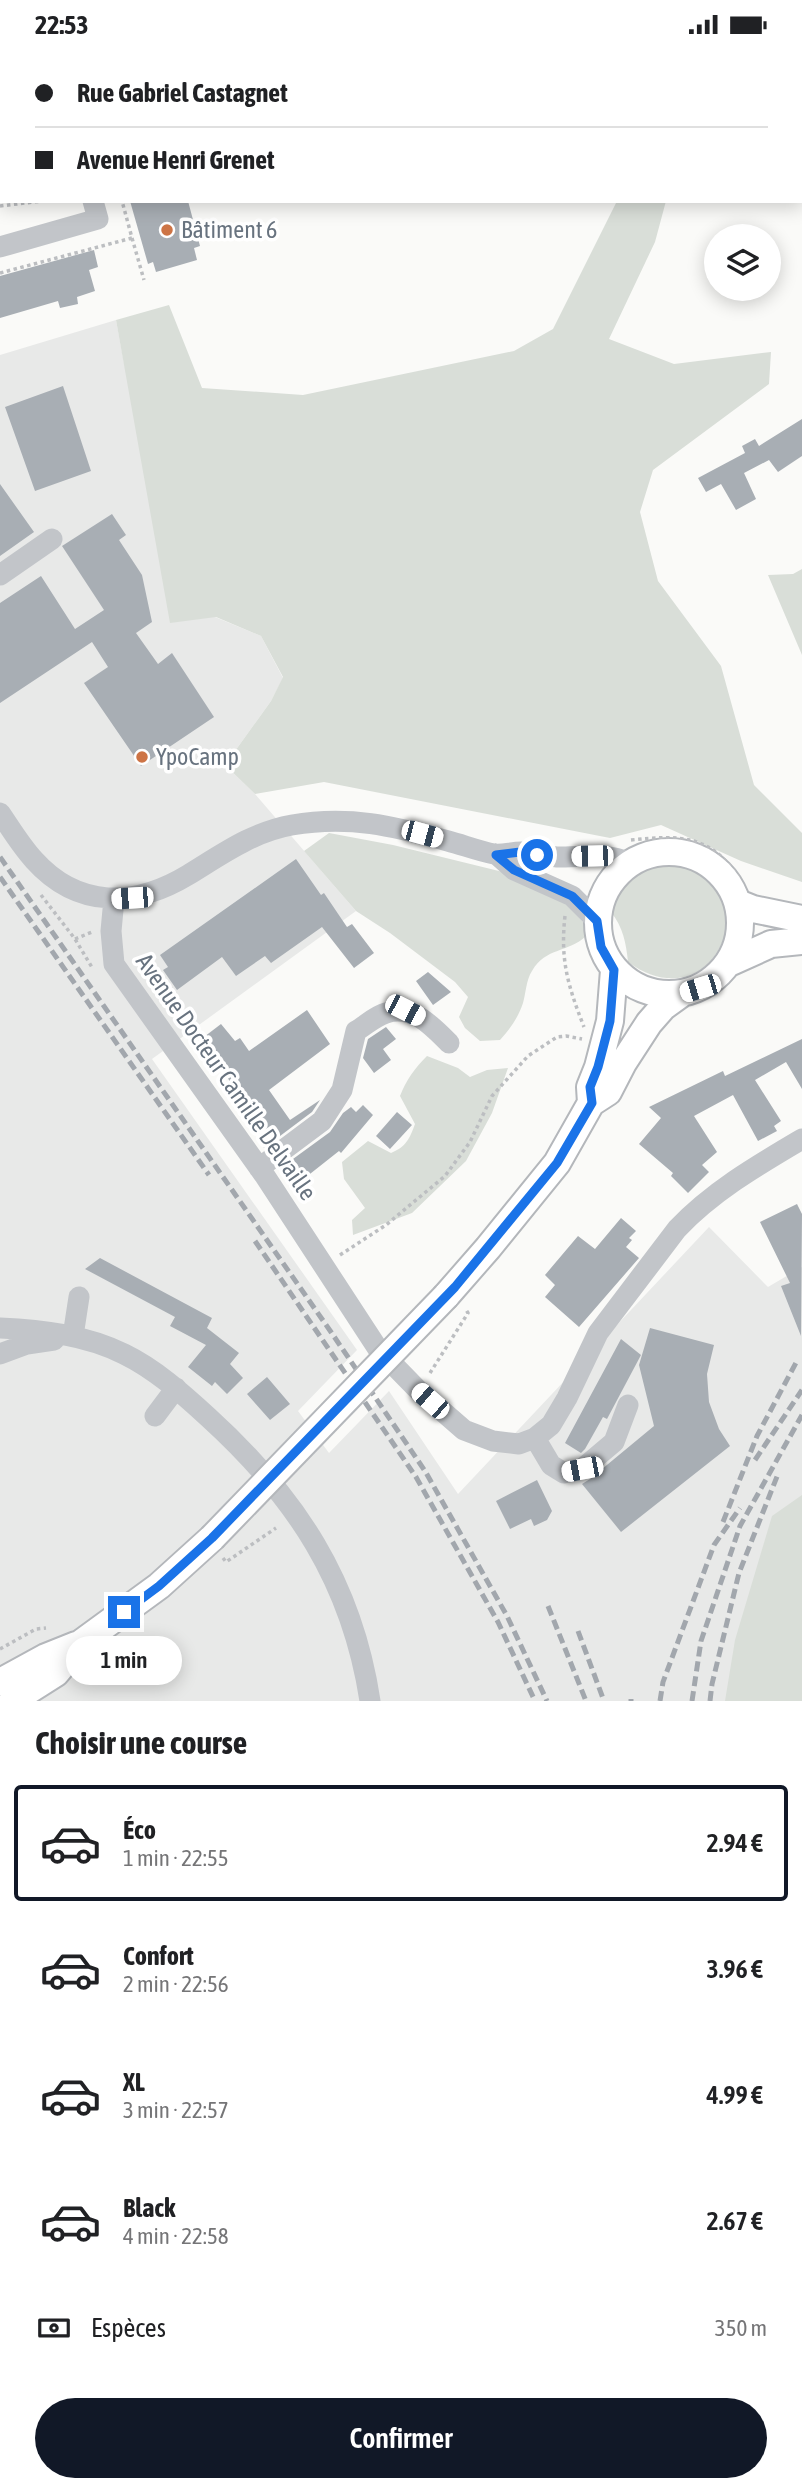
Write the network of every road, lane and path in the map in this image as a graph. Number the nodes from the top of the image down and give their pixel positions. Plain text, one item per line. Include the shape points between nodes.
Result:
1 (26, 203) edge
2 (94, 203) edge
3 (0, 206) edge
4 (132, 237) dead end
5 (0, 247) edge
6 (74, 253) dead end
7 (0, 273) edge
8 (144, 279) dead end
9 (52, 539) dead end
10 (0, 575) edge
11 (0, 813) edge
12 (627, 852) junction
13 (496, 855) junction
14 (33, 885) dead end
15 (742, 895) junction
16 (114, 899) junction
17 (567, 910) dead end
18 (802, 919) edge
19 (597, 921) junction
20 (802, 941) edge
21 (729, 963) junction
22 (94, 970) dead end
23 (614, 970) junction
24 (681, 994) junction
25 (587, 1033) dead end
26 (590, 1042) dead end
27 (449, 1043) dead end
28 (592, 1103) junction
29 (802, 1139) edge
30 (259, 1168) junction
31 (324, 1265) junction
32 (79, 1297) dead end
33 (468, 1313) dead end
34 (0, 1328) edge
35 (73, 1336) junction
36 (0, 1354) edge
37 (436, 1366) dead end
38 (176, 1388) junction
39 (628, 1405) dead end
40 (155, 1416) dead end
41 (535, 1438) junction
42 (276, 1528) dead end
43 (217, 1547) junction
44 (46, 1629) dead end
45 (81, 1643) junction
46 (0, 1649) edge
47 (0, 1682) edge
48 (12, 1701) edge
49 (370, 1701) edge

1 - 3 path
2 - 5 street via 98,219
4 - 8 path
6 - 7 path
9 - 10 street
11 - 16 street via 34,861 57,881 78,892
12 - 13 street
12 - 15 main road via 694,856
12 - 15 path via 674,837 697,842 732,867
12 - 19 main road via 606,888
13 - 16 street via 368,822 311,822 246,840 154,892
13 - 19 street via 514,870 572,896
14 - 22 path
15 - 18 main road via 753,909
15 - 21 main road via 737,944
16 - 30 street, Avenue Docteur Camille Delvaille via 114,964
17 - 25 path via 566,977
19 - 23 main road via 601,947
20 - 21 main road via 771,944
21 - 24 main road via 708,983
23 - 24 main road via 633,986 656,994
23 - 28 main road via 610,1021 590,1087
24 - 28 main road via 649,1023 608,1092
26 - 31 path via 556,1037 537,1048 492,1097 470,1142 444,1176 386,1225
27 - 30 street via 427,1022 405,1010 384,1013 356,1031 342,1090 322,1121
28 - 43 main road, bridge via 557,1163 446,1296
29 - 41 street via 728,1185 677,1229 598,1333 551,1425
30 - 31 street, Avenue Docteur Camille Delvaille
31 - 41 street, Avenue Docteur Camille Delvaille via 395,1369 464,1430 493,1441 519,1444
32 - 35 street
33 - 37 path
34 - 35 street
35 - 36 street
35 - 38 street via 124,1354
38 - 40 street
38 - 49 street via 246,1451 306,1526 348,1616
39 - 41 street via 614,1442 582,1469 564,1473 551,1465
42 - 43 path via 226,1562
43 - 45 main road
44 - 46 path via 36,1629
45 - 47 main road
45 - 48 main road via 56,1672

